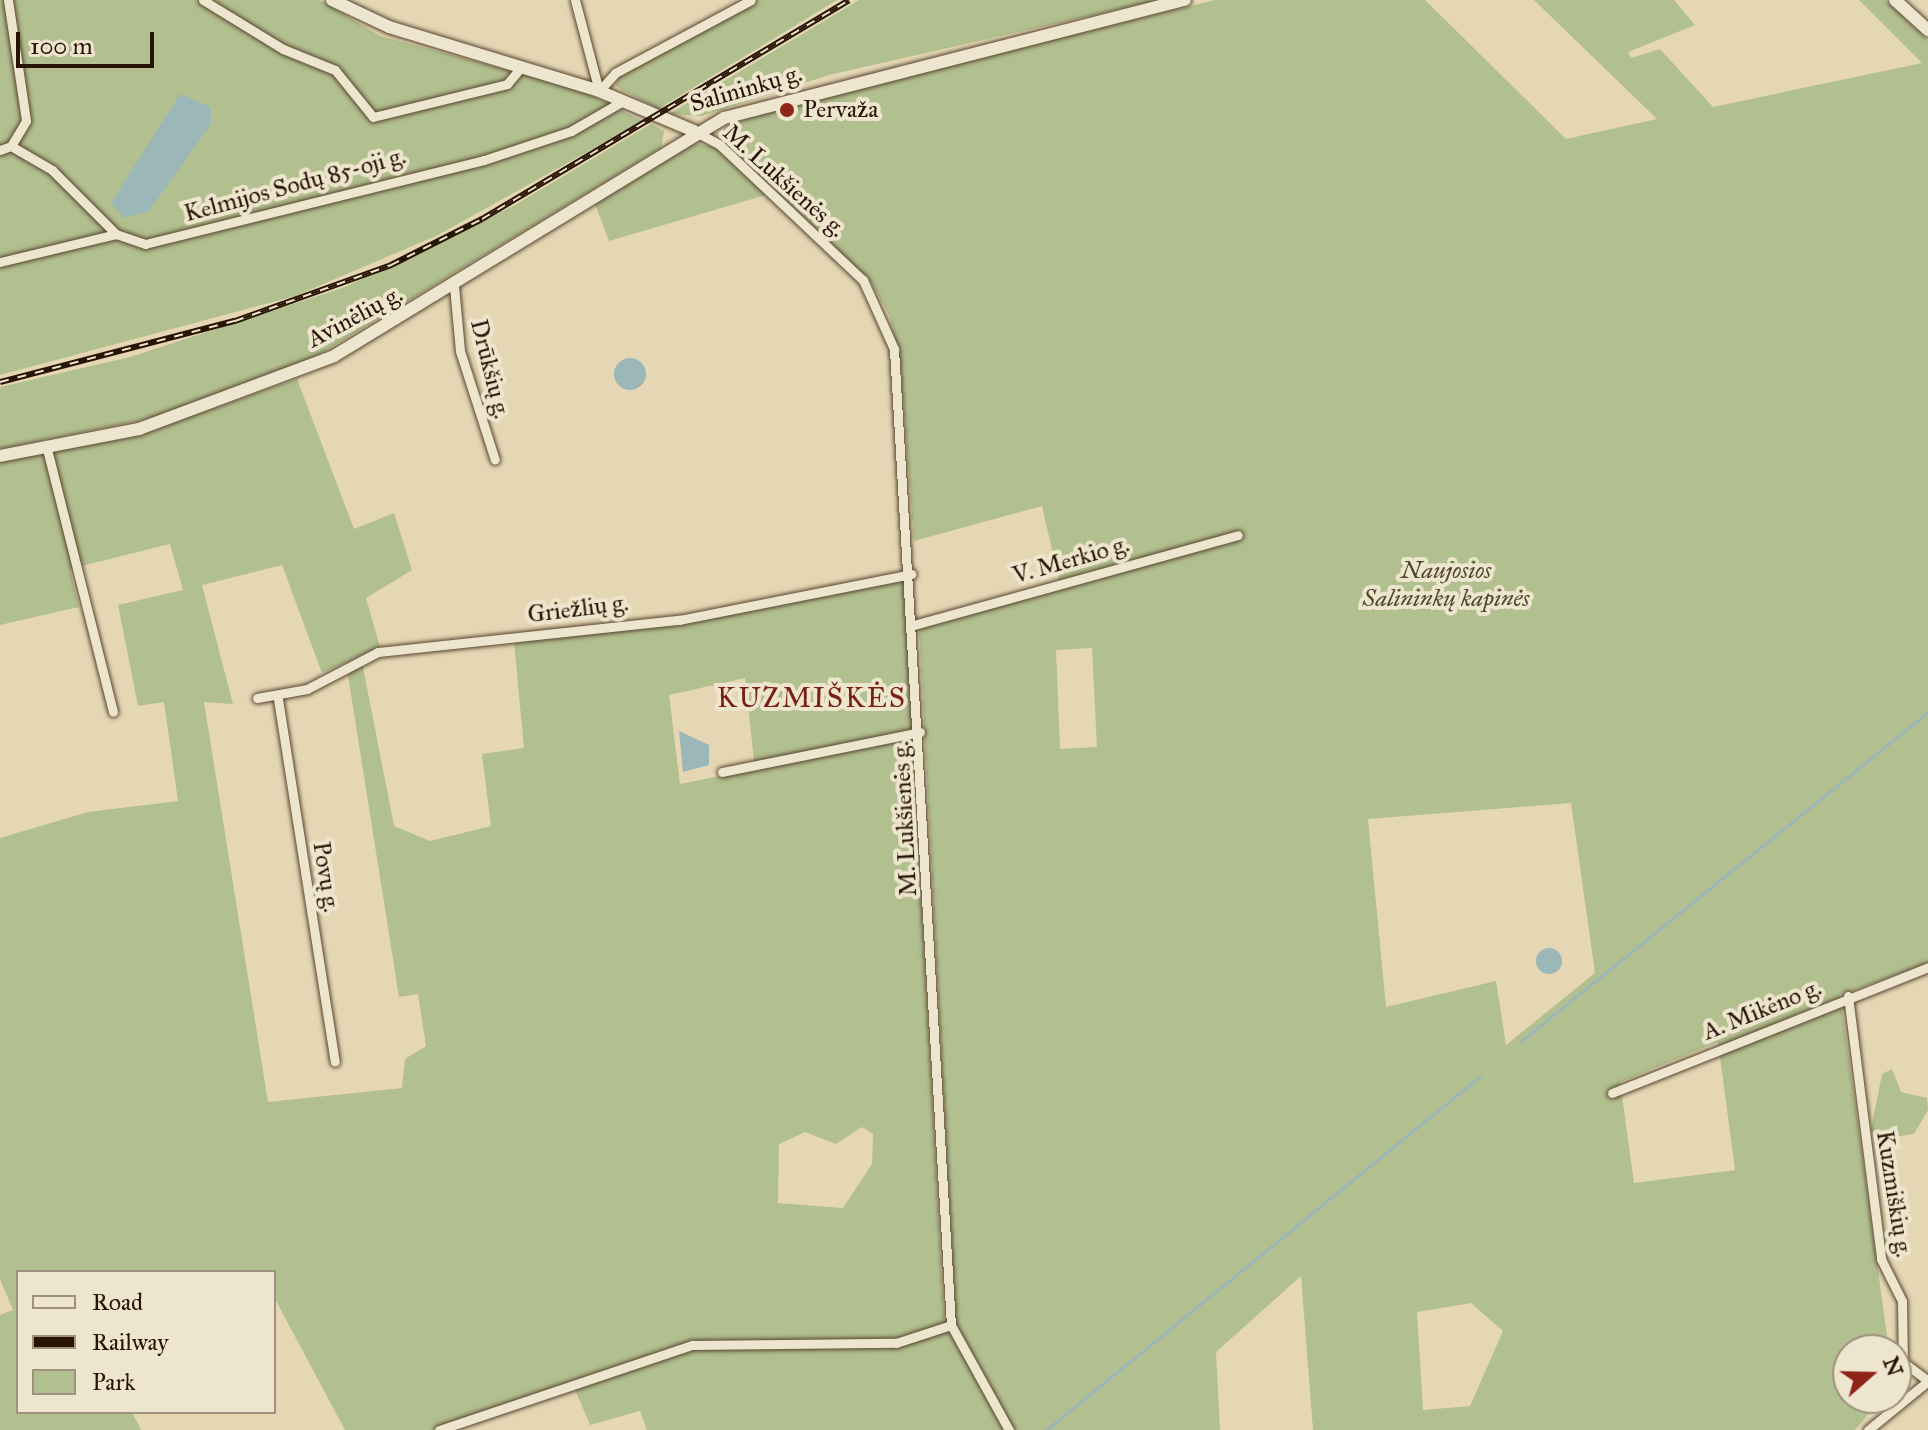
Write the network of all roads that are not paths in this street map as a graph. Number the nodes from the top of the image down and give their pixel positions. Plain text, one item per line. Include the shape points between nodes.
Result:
1 (8, 0) edge
2 (203, 0) edge
3 (332, 0) edge
4 (575, 0) edge
5 (1185, 0) edge
6 (1895, 0) edge
7 (747, 1) edge
8 (1157, 3) edge
9 (1928, 30) edge
10 (522, 66) junction
11 (599, 91) junction
12 (623, 101) junction
13 (694, 131) junction
14 (11, 146) junction
15 (0, 150) edge
16 (116, 234) junction
17 (0, 262) edge
18 (454, 286) junction
19 (47, 449) junction
20 (0, 456) edge
21 (495, 460) dead end
22 (1238, 535) dead end
23 (912, 574) junction
24 (914, 625) junction
25 (257, 698) dead end
26 (278, 699) junction
27 (113, 712) dead end
28 (920, 732) junction
29 (722, 772) dead end
30 (1928, 967) edge
31 (1848, 996) junction
32 (335, 1062) dead end
33 (1612, 1093) dead end
34 (951, 1325) junction
35 (1928, 1381) edge
36 (1005, 1428) edge
37 (439, 1430) edge
38 (1868, 1430) edge

1 - 14 street via 26,121
2 - 10 street via 283,49 335,70 373,117 507,84
3 - 10 main road, Salininkų g. via 414,35
4 - 11 street
5 - 8 main road, Salininkų g.
6 - 9 main road
7 - 11 street via 615,73
8 - 13 main road, Salininkų g. via 771,104
10 - 11 main road, Salininkų g.
11 - 12 main road, Salininkų g.
12 - 13 main road, Salininkų g.
12 - 16 street, Kelmijos Sodų 85-oji g. via 571,131 484,160 145,244
13 - 18 main road, Avinėlių g.
13 - 23 street, M. Lukšienės g. via 749,172 875,297 894,349
14 - 15 street
14 - 16 street via 70,185
16 - 17 street
18 - 19 main road, Avinėlių g. via 334,356 222,404
18 - 21 street, Drūkšių g. via 460,351
19 - 20 main road, Avinėlių g.
19 - 27 street
22 - 24 street, V. Merkio g.
23 - 24 street, M. Lukšienės g.
23 - 26 street, Griežlių g. via 679,620 378,652
24 - 28 street, M. Lukšienės g.
25 - 26 street, Griežlių g.
26 - 32 street, Povų g.
28 - 29 street
28 - 34 street, M. Lukšienės g.
30 - 31 street, A. Mikėno g.
31 - 33 street, A. Mikėno g.
31 - 35 street, Kuzmiškių g. via 1881,1259 1902,1301 1903,1362
34 - 36 street, M. Lukšienės g.
34 - 37 street via 896,1343 692,1345
35 - 38 street, Kuzmiškių g.

